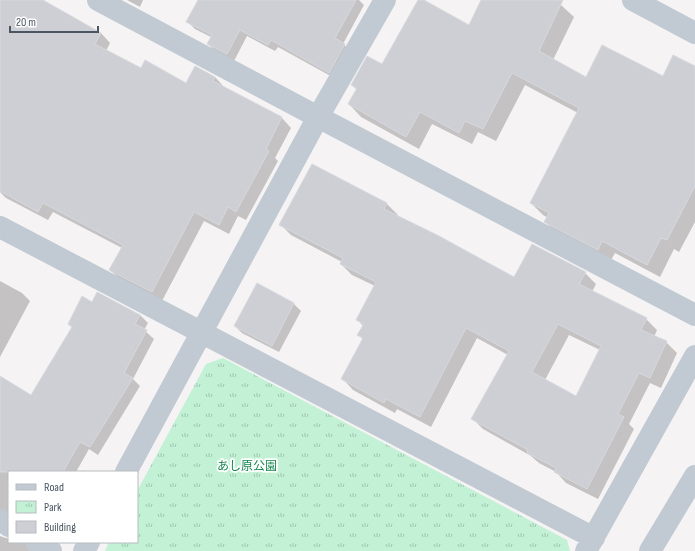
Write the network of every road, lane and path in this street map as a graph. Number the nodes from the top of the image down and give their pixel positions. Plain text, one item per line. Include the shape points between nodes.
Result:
1 (98, 0) edge
2 (385, 0) edge
3 (633, 0) edge
4 (695, 33) edge
5 (318, 118) junction
6 (0, 227) edge
7 (695, 315) edge
8 (202, 332) junction
9 (695, 356) edge
10 (127, 471) edge
11 (695, 476) edge
12 (38, 543) edge
13 (590, 544) edge
14 (51, 551) edge
15 (650, 551) edge

1 - 5 street
2 - 5 street
3 - 4 street
5 - 7 street
5 - 8 street
6 - 8 street
8 - 10 street
8 - 13 street
9 - 13 street
11 - 15 street
12 - 14 street

